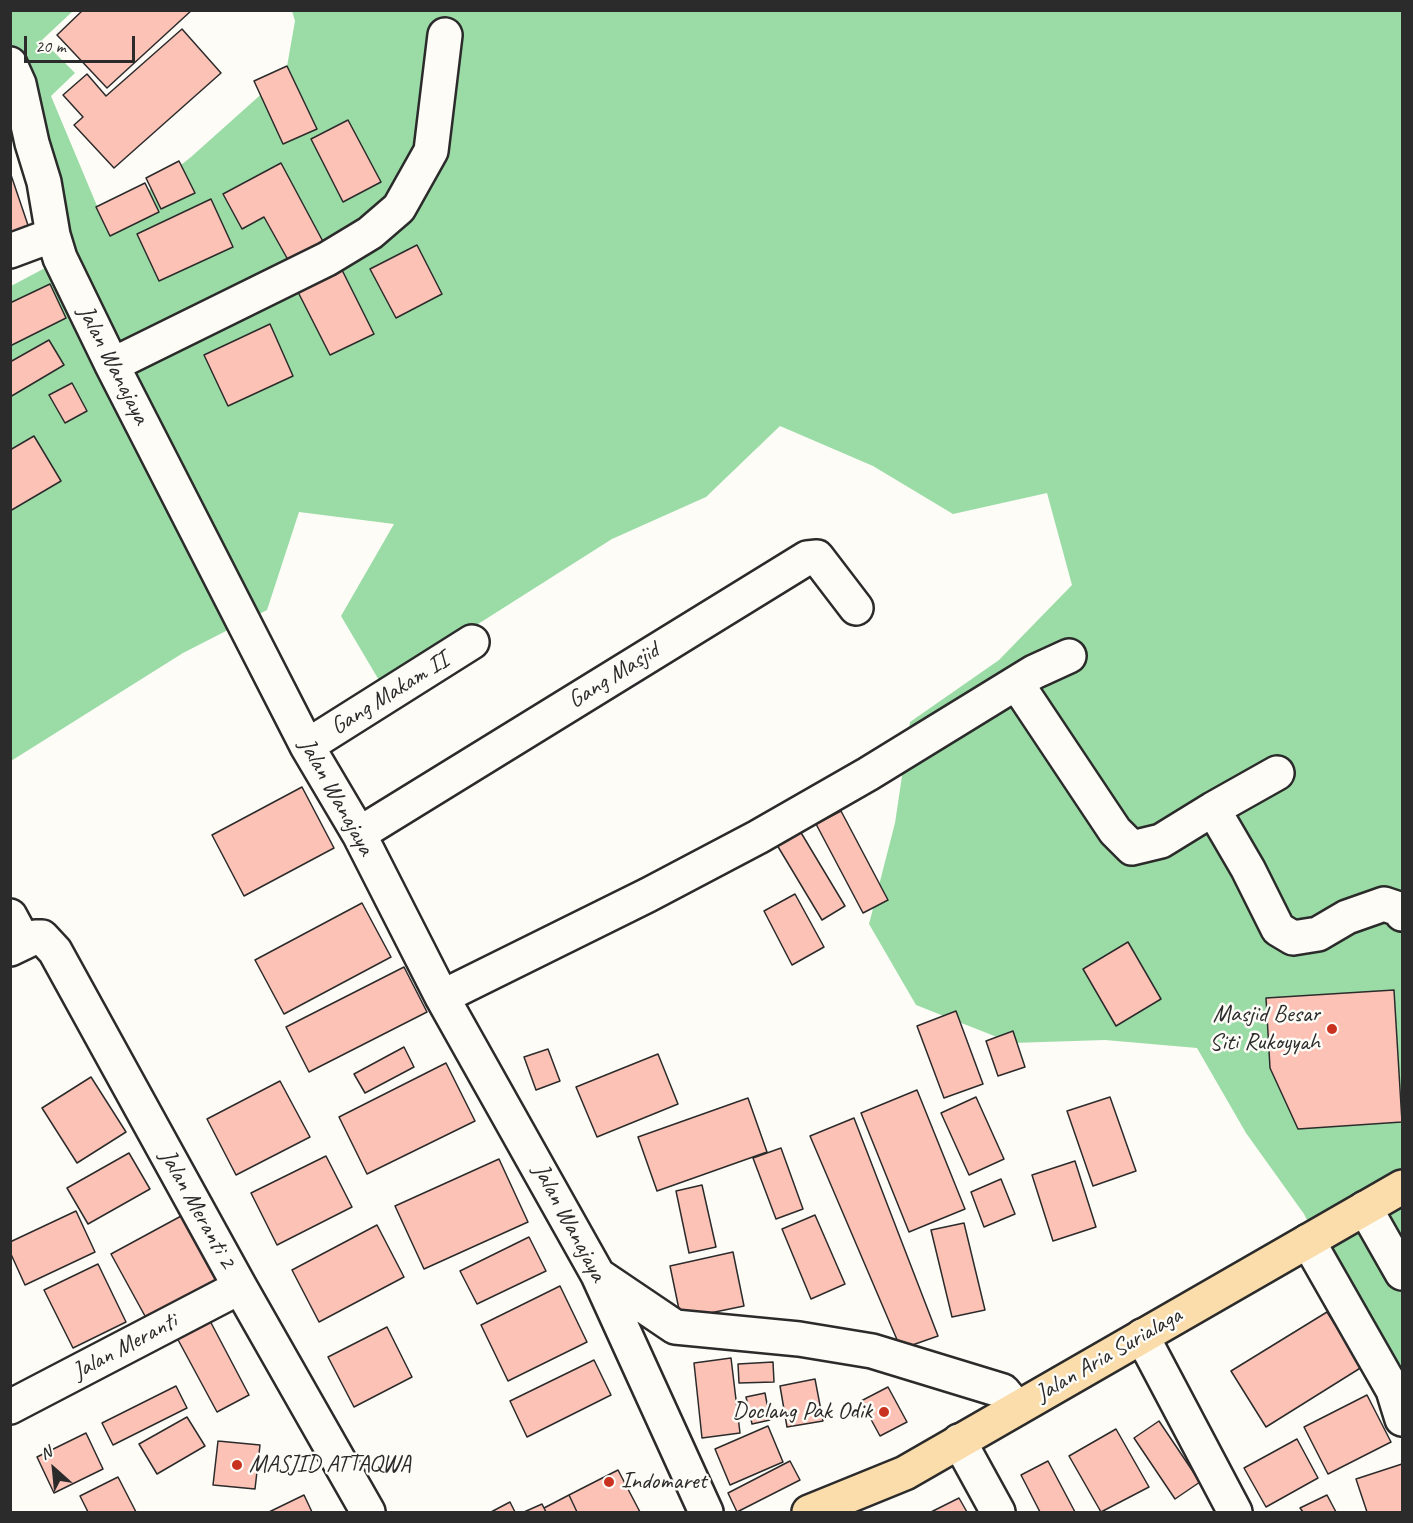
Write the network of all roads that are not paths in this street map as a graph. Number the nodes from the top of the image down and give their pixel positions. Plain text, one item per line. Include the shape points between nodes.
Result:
1 (445, 35) dead end
2 (10, 64) edge
3 (53, 235) junction
4 (10, 251) edge
5 (112, 365) junction
6 (856, 608) dead end
7 (472, 642) dead end
8 (1069, 656) dead end
9 (1025, 696) dead end
10 (307, 746) junction
11 (1277, 773) dead end
12 (1213, 809) junction
13 (359, 834) junction
14 (1402, 914) edge
15 (15, 936) edge
16 (442, 997) junction
17 (1402, 1187) edge
18 (1365, 1208) junction
19 (1308, 1240) junction
20 (1402, 1273) edge
21 (598, 1275) junction
22 (240, 1287) junction
23 (1142, 1336) junction
24 (14, 1397) edge
25 (1017, 1408) junction
26 (1402, 1419) edge
27 (959, 1442) junction
28 (368, 1512) edge
29 (706, 1512) edge
30 (809, 1512) edge
31 (998, 1512) edge
32 (1235, 1512) edge

1 - 5 street via 431,151 399,208 370,233 327,259
2 - 3 street, Jalan Wanajaya via 19,84 44,182
3 - 4 street
3 - 5 street, Jalan Wanajaya via 60,258
5 - 10 street, Jalan Wanajaya
6 - 13 street, Gang Masjid via 817,557 807,558
7 - 10 street, Gang Makam II
8 - 16 street via 1034,672 758,837
9 - 12 street via 1115,831 1132,848 1161,841
10 - 13 street, Jalan Wanajaya
11 - 12 street
12 - 14 street via 1278,929 1293,938 1318,934 1347,917 1384,904
13 - 16 street, Jalan Wanajaya
15 - 22 street, Jalan Meranti 2 via 42,937 55,951
16 - 21 street, Jalan Wanajaya
17 - 18 main road, Jalan Aria Surialaga
18 - 19 main road, Jalan Aria Surialaga
18 - 20 street
19 - 23 main road, Jalan Aria Surialaga
19 - 26 street via 1394,1390
21 - 25 street via 675,1327 799,1339 872,1351 1003,1391
21 - 29 street, Jalan Wanajaya
22 - 24 street, Jalan Meranti
22 - 28 street, Jalan Meranti 2
23 - 25 main road, Jalan Aria Surialaga
23 - 32 street
25 - 27 main road, Jalan Aria Surialaga
27 - 30 main road, Jalan Aria Surialaga via 905,1473
27 - 31 street

